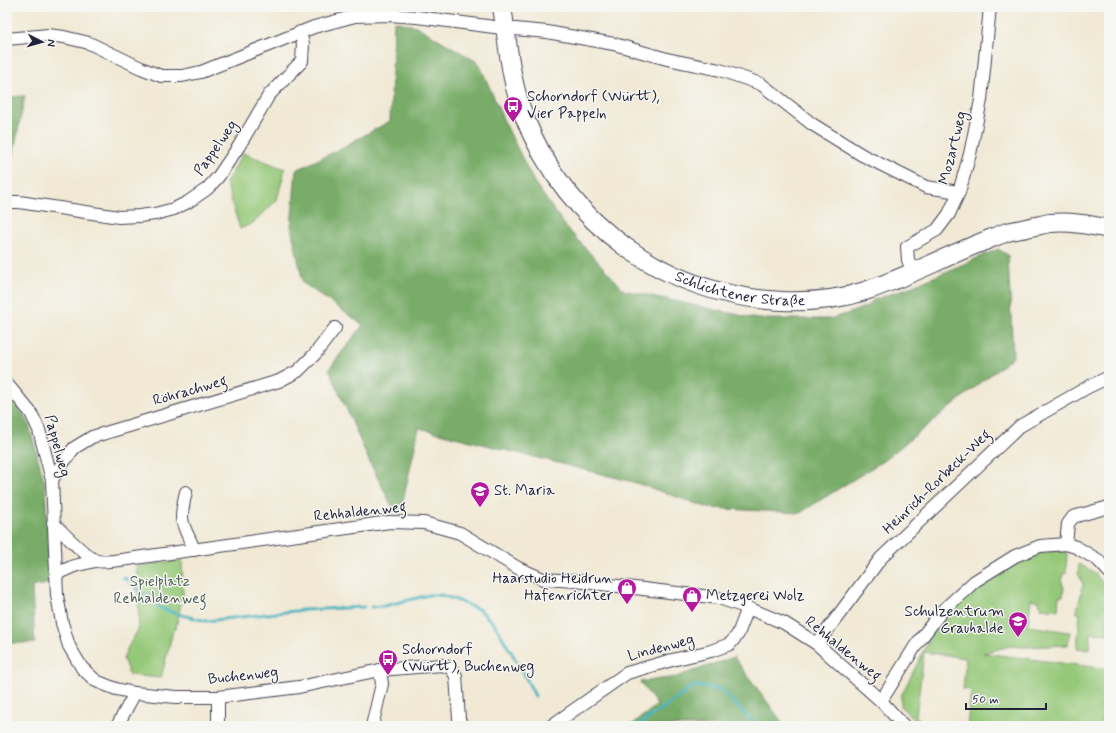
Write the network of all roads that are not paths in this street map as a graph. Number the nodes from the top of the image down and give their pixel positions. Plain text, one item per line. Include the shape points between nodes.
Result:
1 (502, 7) edge
2 (990, 7) edge
3 (504, 28) junction
4 (300, 32) junction
5 (7, 39) edge
6 (959, 192) junction
7 (7, 202) edge
8 (1109, 229) edge
9 (913, 273) junction
10 (335, 328) dead end
11 (1109, 376) edge
12 (7, 384) edge
13 (52, 480) junction
14 (186, 492) dead end
15 (1109, 507) edge
16 (53, 523) junction
17 (1066, 544) junction
18 (194, 550) junction
19 (95, 561) junction
20 (1109, 572) edge
21 (56, 574) junction
22 (748, 608) junction
23 (817, 644) junction
24 (380, 670) junction
25 (135, 693) junction
26 (218, 697) junction
27 (882, 701) junction
28 (117, 726) edge
29 (218, 726) edge
30 (372, 726) edge
31 (462, 726) edge
32 (551, 726) edge
33 (904, 726) edge

1 - 3 main road, Schlichtener Straße
2 - 6 street, Mozartweg via 981,100
3 - 4 street via 389,15 354,16
3 - 6 street via 547,32 614,44 720,70 761,84 812,124 862,154 926,187
3 - 9 main road, Schlichtener Straße via 519,102 541,152 553,172 593,221 622,246 647,261 669,274 702,286 761,300 814,301 840,297 863,292
4 - 5 street via 201,72 182,76 161,76 78,40 48,35
4 - 7 street, Pappelweg via 303,44 302,61 269,95 218,177 207,189 188,202 174,209 139,216 119,216
6 - 9 street, Mozartweg via 949,214 937,230 907,247
8 - 9 main road, Schlichtener Straße via 1078,223 1050,223 1008,232
10 - 13 street, Röhrachweg via 298,371 279,381 92,437 74,448
11 - 23 street, Heinrich-Rorbeck-Weg via 1020,426 881,558
12 - 13 street, Pappelweg via 31,413 39,430
13 - 16 street, Pappelweg
14 - 18 street via 182,518
15 - 17 street via 1073,517 1068,524
16 - 19 street
16 - 21 street, Pappelweg
17 - 20 street via 1098,560
17 - 27 street via 1040,546 1014,556 975,581 941,612 916,645
18 - 19 street, Rehhaldenweg via 106,562
18 - 22 street, Rehhaldenweg via 390,522 424,523 460,533 518,568 544,579 719,598
19 - 21 street, Rehhaldenweg
21 - 25 street, Buchenweg via 64,631 69,646 82,668 96,681
22 - 23 street, Rehhaldenweg via 784,623
22 - 32 street, Lindenweg via 738,634 730,644 711,652 627,673
23 - 27 street, Rehhaldenweg
24 - 26 street, Buchenweg via 299,687
24 - 30 street via 382,684
24 - 31 street, Buchenweg via 442,665 451,668 456,676 459,719
25 - 26 street, Buchenweg via 176,697
25 - 28 street
26 - 29 street
27 - 33 street, Rehhaldenweg

